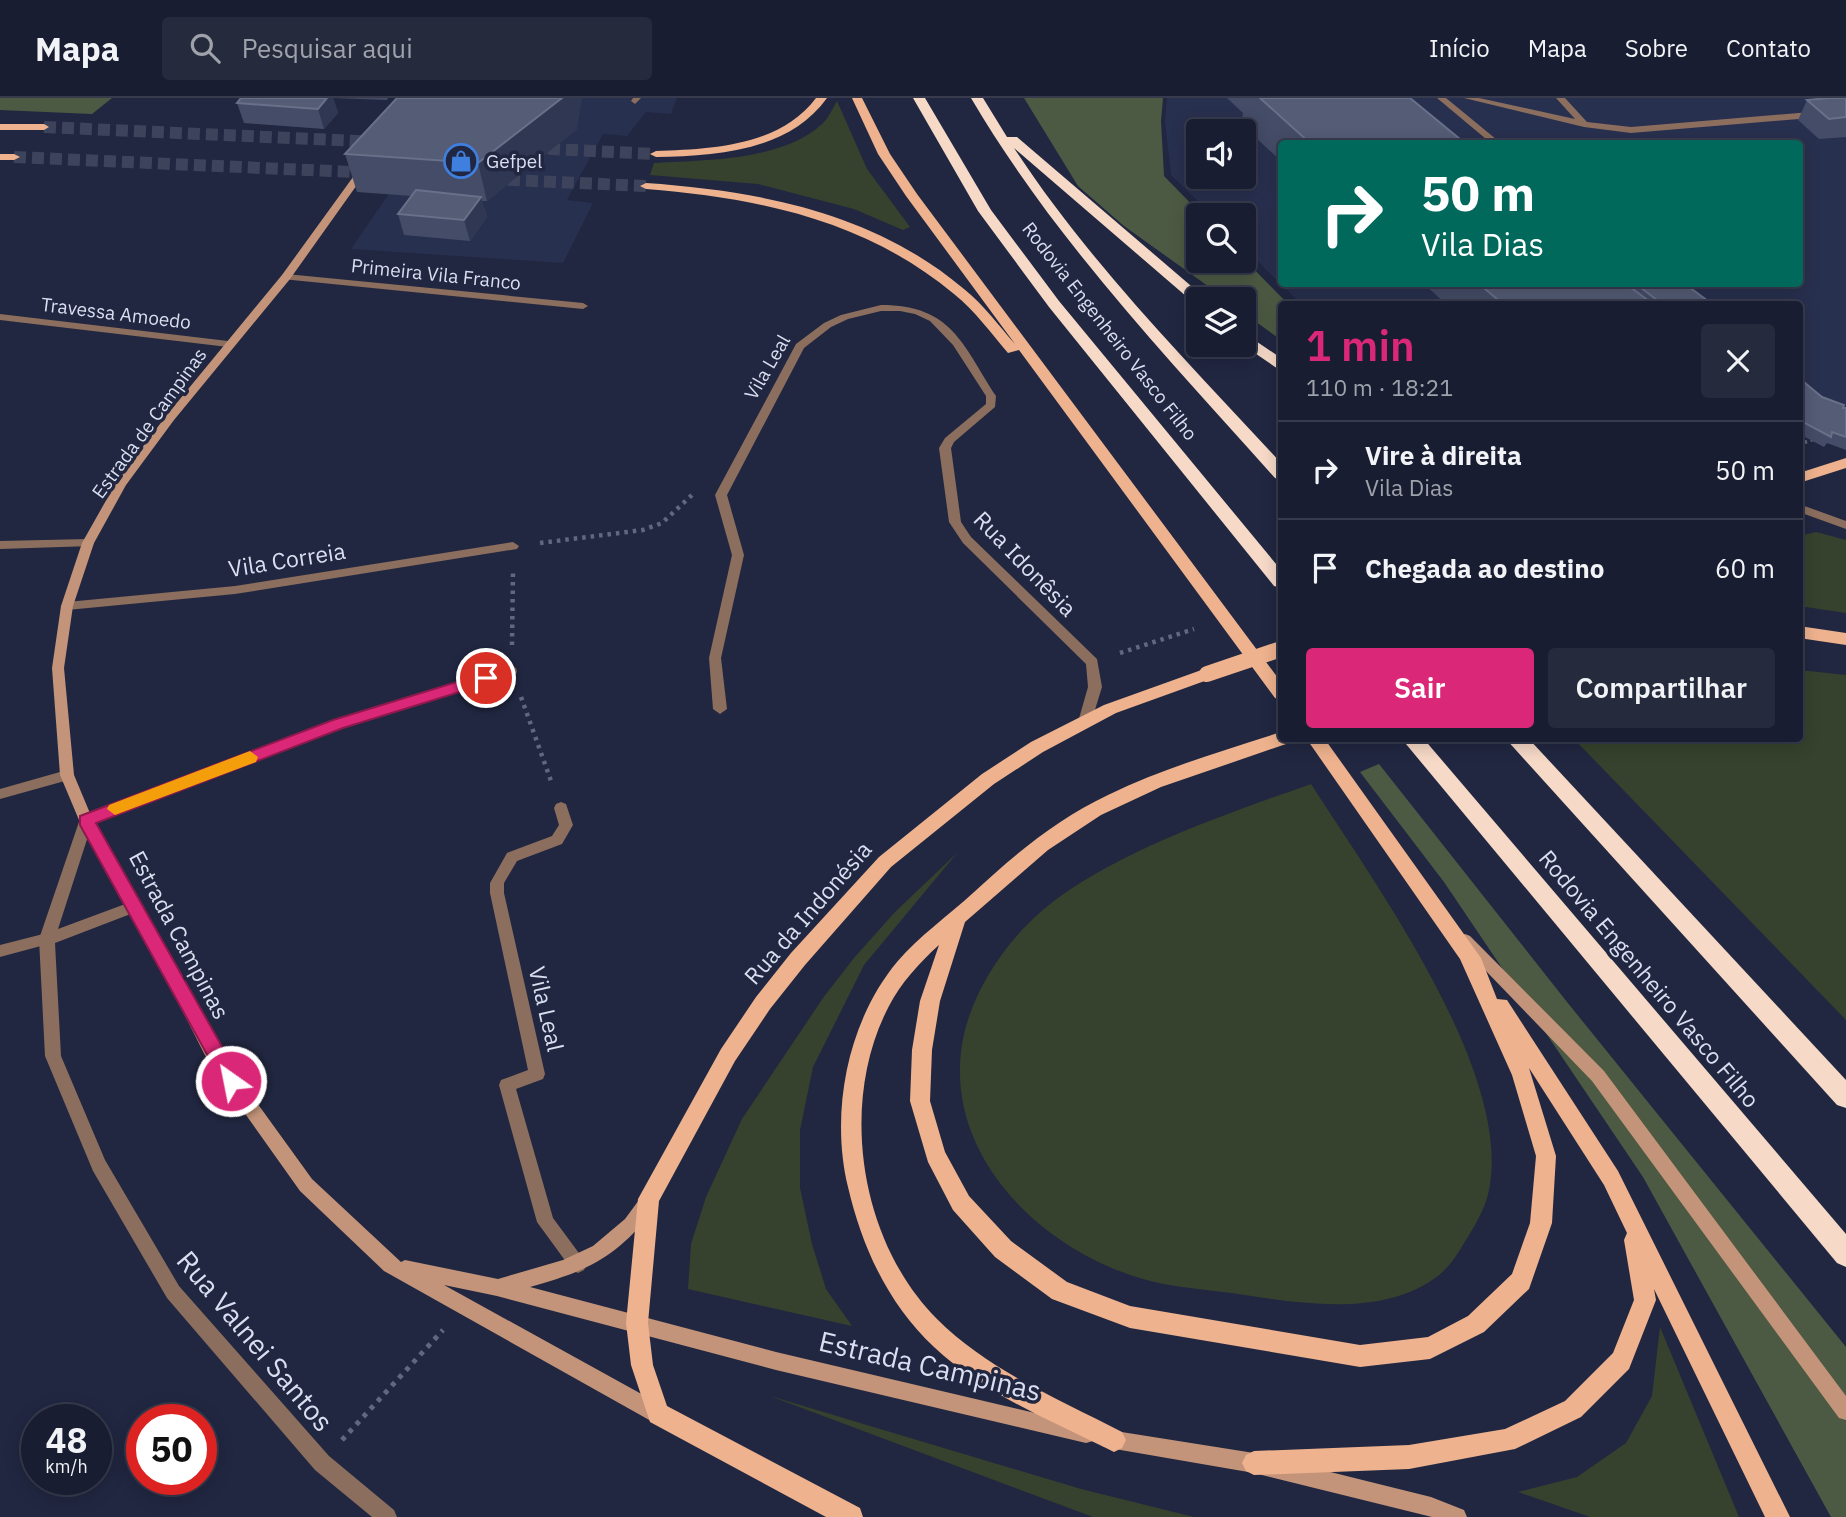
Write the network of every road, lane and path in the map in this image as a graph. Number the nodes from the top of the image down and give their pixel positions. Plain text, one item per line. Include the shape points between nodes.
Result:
1 (821, 98) edge
2 (857, 98) edge
3 (919, 98) edge
4 (977, 98) edge
5 (1441, 98) edge
6 (1468, 98) edge
7 (1560, 98) edge
8 (1846, 112) edge
9 (990, 122) junction
10 (1584, 124) junction
11 (0, 127) edge
12 (44, 127) tunnel mouth
13 (1493, 140) edge
14 (656, 154) tunnel mouth
15 (0, 157) edge
16 (14, 157) tunnel mouth
17 (368, 163) edge
18 (646, 186) tunnel mouth
19 (286, 277) junction
20 (1186, 289) edge
21 (583, 306) dead end
22 (0, 317) edge
23 (228, 344) junction
24 (1256, 347) edge
25 (1278, 364) edge
26 (991, 396) joint
27 (1083, 431) junction
28 (1822, 436) edge
29 (1803, 443) edge
30 (1846, 463) edge
31 (1278, 471) edge
32 (1803, 477) edge
33 (699, 488) dead end
34 (1803, 510) edge
35 (1846, 525) edge
36 (88, 543) junction
37 (0, 545) edge
38 (513, 546) joint
39 (1278, 578) edge
40 (67, 606) junction
41 (1194, 629) dead end
42 (1803, 633) edge
43 (1846, 639) edge
44 (1278, 650) edge
45 (1115, 655) dead end
46 (511, 671) dead end
47 (1278, 690) edge
48 (720, 709) dead end
49 (1084, 722) junction
50 (1278, 740) edge
51 (1317, 742) edge
52 (1414, 742) edge
53 (1519, 742) edge
54 (67, 775) junction
55 (0, 794) edge
56 (561, 808) dead end
57 (86, 820) junction
58 (136, 906) junction
59 (1437, 911) junction
60 (957, 919) junction
61 (47, 939) junction
62 (0, 951) edge
63 (1467, 954) junction
64 (1846, 1097) edge
65 (1611, 1178) junction
66 (649, 1199) junction
67 (1846, 1254) edge
68 (578, 1264) junction
69 (390, 1265) junction
70 (497, 1287) junction
71 (637, 1323) junction
72 (417, 1358) dead end
73 (1846, 1411) edge
74 (658, 1414) junction
75 (363, 1417) dead end
76 (1114, 1440) junction
77 (1254, 1463) junction
78 (387, 1517) edge
79 (851, 1517) edge
80 (1457, 1517) edge
81 (1778, 1517) edge

1 - 14 main road via 805,118 761,139 705,152
2 - 27 main road via 884,154 912,197
3 - 39 highway, Rodovia Engenheiro Vasco Filho via 985,211 1054,304
4 - 9 highway, Rodovia Engenheiro Vasco Filho
5 - 13 street
6 - 10 street
7 - 10 street
8 - 10 street via 1631,130
9 - 20 highway
9 - 31 highway, Rodovia Engenheiro Vasco Filho via 1116,294
11 - 12 main road
15 - 16 main road
17 - 19 main road, Estrada de Campinas
18 - 27 main road via 750,195 792,204 875,236 959,291
19 - 21 street, Primeira Vila Franco
19 - 23 main road, Estrada de Campinas
22 - 23 street, Travessa Amoedo
23 - 36 main road, Estrada de Campinas via 121,484
24 - 25 highway
26 - 48 street, Vila Leal via 944,328 918,313 898,309 859,313 824,327 800,346 721,495 738,555 715,658
26 - 49 street, Rua Idonêsia via 991,405 945,448 955,522 967,540 1090,658 1095,687
27 - 47 main road
28 - 29 path
30 - 32 main road
33 - 38 path via 662,523 643,530
34 - 35 street
36 - 37 street
36 - 40 main road, Estrada de Campinas
38 - 40 street, Vila Correia via 235,590
40 - 54 main road, Estrada de Campinas via 58,668
41 - 45 path
42 - 43 main road
44 - 49 main road, Rua da Indonésia, bridge via 1143,695
46 - 57 street via 338,724
49 - 66 main road, Rua da Indonésia via 988,779 885,862 763,1003 728,1055
50 - 60 main road via 1113,801 1031,853
51 - 59 main road
52 - 67 highway, Rodovia Engenheiro Vasco Filho
53 - 64 highway
54 - 55 street
54 - 57 main road, Estrada de Campinas
56 - 68 street, Vila Leal via 566,825 562,834 512,857 497,892 537,1074 507,1085 546,1222
57 - 58 main road, Estrada Campinas
57 - 61 street, Rua Valnei Santos
58 - 61 street
58 - 69 main road, Estrada Campinas via 215,1058 262,1128 306,1185
59 - 63 main road
59 - 73 main road via 1598,1076
60 - 63 main road via 930,1000 920,1101 935,1154 961,1203 1003,1249 1060,1291 1130,1317 1360,1356 1430,1348 1476,1324 1521,1281 1541,1223 1546,1156 1522,1075
60 - 76 main road via 925,945 895,979 862,1055 851,1100 850,1147 872,1238 902,1296 944,1341 1015,1388
61 - 62 street
61 - 78 street, Rua Valnei Santos via 53,1056 99,1165 173,1292 322,1463
63 - 65 main road
65 - 77 main road via 1636,1243 1645,1300 1621,1361 1573,1409 1507,1441 1409,1457
65 - 81 main road
66 - 68 main road via 628,1231
66 - 71 main road, Rua da Indonésia
68 - 70 main road
69 - 70 main road, Estrada Campinas
69 - 74 main road, Estrada Campinas
70 - 71 main road, Estrada Campinas
71 - 74 main road, Rua da Indonésia via 642,1365
71 - 76 main road, Estrada Campinas via 776,1361
72 - 75 path
74 - 79 main road, Estrada Campinas
76 - 77 main road, Estrada Campinas
77 - 80 main road, Estrada Campinas

